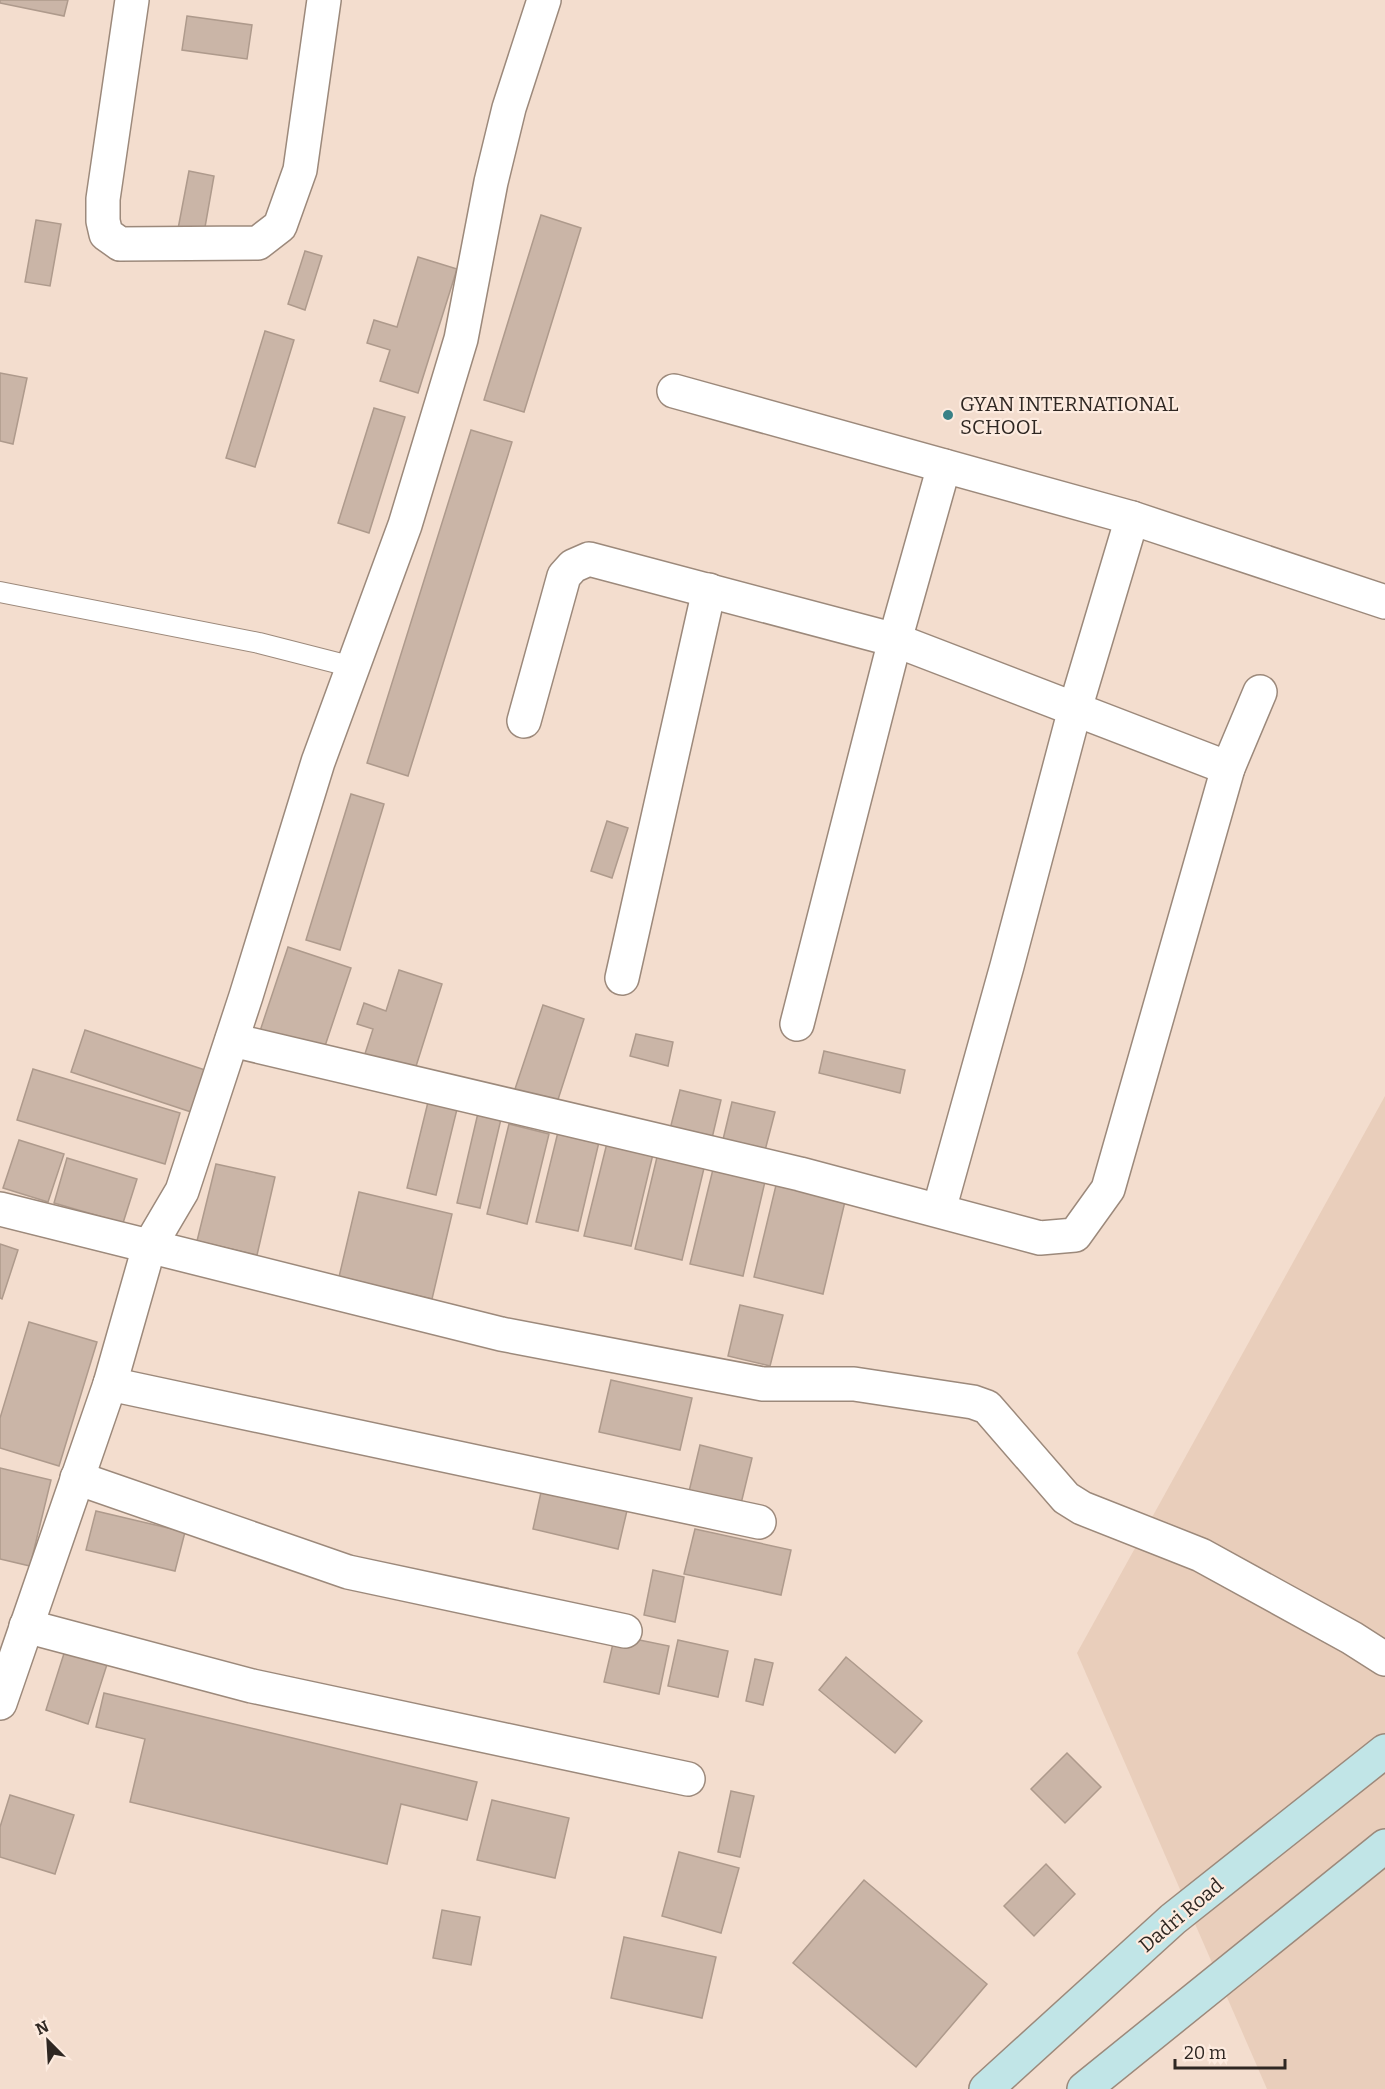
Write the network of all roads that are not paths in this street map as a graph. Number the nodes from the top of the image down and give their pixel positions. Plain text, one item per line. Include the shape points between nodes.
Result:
1 (132, 0) edge
2 (324, 0) edge
3 (544, 0) edge
4 (674, 391) dead end
5 (944, 466) junction
6 (1131, 518) junction
7 (709, 590) junction
8 (0, 592) edge
9 (1385, 602) edge
10 (895, 640) junction
11 (353, 667) junction
12 (1260, 692) dead end
13 (1075, 709) junction
14 (524, 721) dead end
15 (1228, 768) junction
16 (622, 978) dead end
17 (797, 1024) dead end
18 (232, 1040) junction
19 (0, 1209) edge
20 (939, 1210) junction
21 (149, 1247) junction
22 (110, 1384) junction
23 (76, 1478) junction
24 (759, 1522) dead end
25 (26, 1626) junction
26 (625, 1631) dead end
27 (1385, 1659) edge
28 (0, 1703) edge
29 (1385, 1751) edge
30 (687, 1779) dead end
31 (1385, 1846) edge
32 (986, 2089) edge
33 (1084, 2089) edge

1 - 2 street via 103,200 106,234 120,244 258,243 280,226 300,170
3 - 11 street via 496,161 461,339 405,525
4 - 5 street
5 - 6 street
5 - 10 street
6 - 9 street
6 - 13 street
7 - 10 street
7 - 14 street via 589,559 573,566 564,576
7 - 16 street
8 - 11 lane via 259,643
10 - 13 street
10 - 17 street
11 - 18 street via 318,762
12 - 15 street
13 - 15 street
13 - 20 street
15 - 20 street via 1108,1189 1075,1235 1040,1238
18 - 20 street
18 - 21 street via 182,1191
19 - 21 street
21 - 22 street
21 - 27 street via 501,1334 763,1384 855,1383 973,1402 987,1407 1066,1498 1082,1508 1201,1555
22 - 23 street
22 - 24 street
23 - 25 street
23 - 26 street via 348,1572
25 - 28 street
25 - 30 street via 252,1686
29 - 32 main road, Dadri Road via 1173,1919
31 - 33 main road

